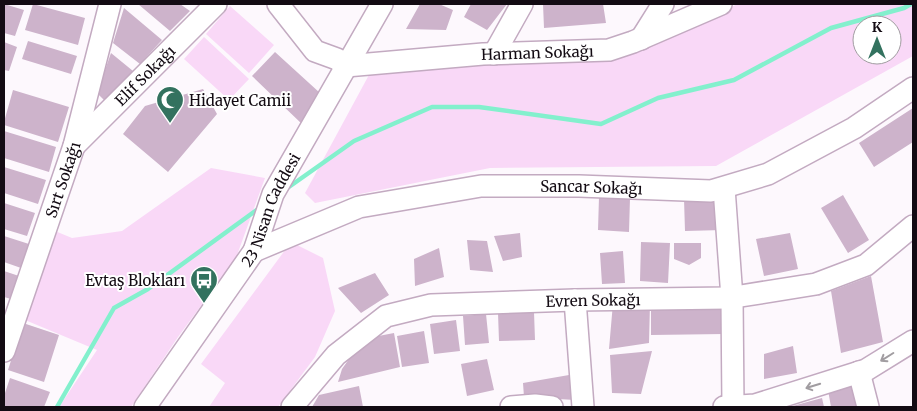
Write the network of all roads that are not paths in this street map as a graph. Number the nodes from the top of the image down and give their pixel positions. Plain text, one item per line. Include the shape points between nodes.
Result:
1 (110, 4) edge
2 (216, 4) edge
3 (278, 4) edge
4 (382, 4) edge
5 (522, 4) edge
6 (663, 4) edge
7 (721, 4) edge
8 (641, 39) junction
9 (494, 54) junction
10 (346, 66) junction
11 (913, 88) edge
12 (74, 146) junction
13 (724, 188) junction
14 (913, 226) edge
15 (254, 251) junction
16 (732, 298) junction
17 (575, 300) junction
18 (913, 341) edge
19 (4, 351) edge
20 (859, 372) junction
21 (145, 407) edge
22 (292, 407) edge
23 (511, 407) edge
24 (552, 407) edge
25 (582, 407) edge
26 (728, 407) edge
27 (868, 407) edge

1 - 12 street, Sırt Sokağı
2 - 12 street, Elif Sokağı
3 - 10 street via 315,51
4 - 10 street, 23 Nisan Caddesi
5 - 9 street
6 - 8 street
7 - 8 street, Harman Sokağı
8 - 9 street, Harman Sokağı via 609,50
9 - 10 street, Harman Sokağı
10 - 15 street, 23 Nisan Caddesi via 273,194
11 - 13 street, Sancar Sokağı via 854,128 768,174
12 - 19 street, Sırt Sokağı
13 - 15 street, Sancar Sokağı via 711,192 579,186 481,186 359,207
13 - 16 street
14 - 16 street, Evren Sokağı via 866,265 816,284
15 - 21 street, 23 Nisan Caddesi
16 - 17 street, Evren Sokağı
16 - 26 street
17 - 22 street, Evren Sokağı via 431,305 386,316 336,355
17 - 25 street
18 -> 20 street
20 -> 26 street via 755,404
20 - 27 street
23 - 24 street

